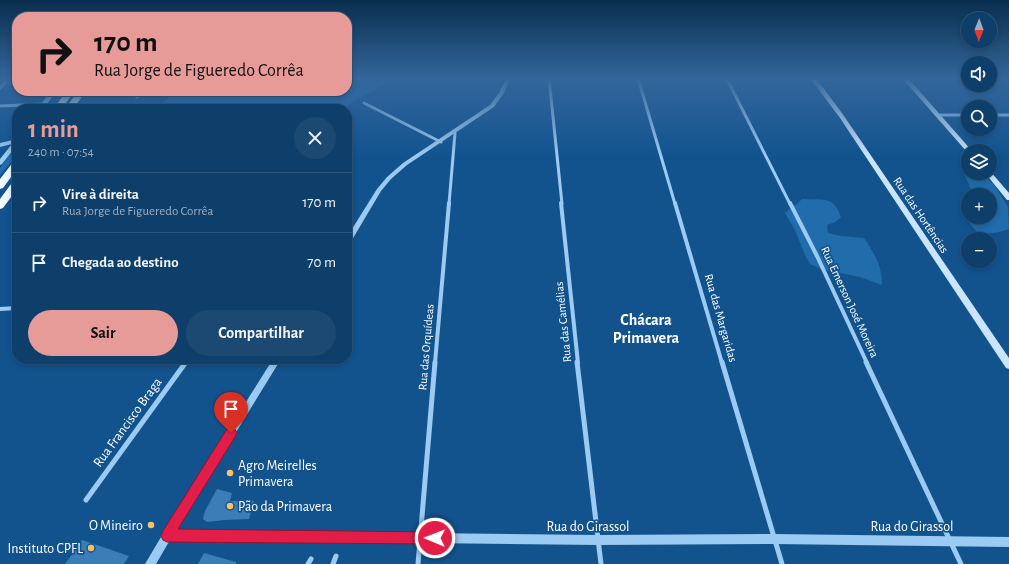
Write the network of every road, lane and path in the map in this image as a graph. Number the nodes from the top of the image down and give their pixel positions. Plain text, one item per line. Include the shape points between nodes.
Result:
1 (367, 104) edge
2 (493, 104) edge
3 (552, 104) edge
4 (646, 104) edge
5 (740, 104) edge
6 (833, 104) edge
7 (928, 104) edge
8 (12, 105) edge
9 (0, 106) edge
10 (937, 114) junction
11 (961, 115) edge
12 (997, 115) edge
13 (1009, 115) edge
14 (454, 133) junction
15 (12, 142) edge
16 (441, 142) junction
17 (963, 144) edge
18 (0, 145) edge
19 (12, 147) edge
20 (0, 163) edge
21 (12, 170) edge
22 (994, 180) edge
23 (0, 186) edge
24 (12, 189) edge
25 (1008, 195) edge
26 (0, 206) edge
27 (352, 235) edge
28 (12, 308) edge
29 (0, 309) edge
30 (184, 364) edge
31 (274, 364) edge
32 (1009, 365) edge
33 (86, 500) dead end
34 (167, 536) junction
35 (421, 538) junction
36 (774, 539) junction
37 (598, 540) junction
38 (951, 540) junction
39 (1009, 542) edge
40 (336, 556) dead end
41 (150, 564) edge
42 (333, 564) edge
43 (418, 564) edge
44 (601, 564) edge
45 (782, 564) edge
46 (961, 564) edge

1 - 16 street
2 - 14 street
3 - 37 street, Rua das Camélias
4 - 36 street, Rua das Margaridas
5 - 38 street, Rua Emerson José Moreira via 817,256
6 - 32 main road, Rua das Hortências
7 - 10 main road
8 - 9 street
10 - 11 street
10 - 17 main road
12 - 13 street
14 - 16 street
14 - 35 street, Rua das Orquídeas
15 - 18 street
16 - 27 street via 405,164 389,178
19 - 20 street
21 - 23 highway
22 - 25 main road
24 - 26 highway
28 - 29 street
30 - 33 street, Rua Francisco Braga
31 - 34 street
34 - 35 street, Rua do Girassol
34 - 41 street
35 - 37 street, Rua do Girassol
35 - 43 street, Rua das Orquídeas
36 - 37 street, Rua do Girassol
36 - 38 street, Rua do Girassol
36 - 45 street, Rua das Margaridas
37 - 44 street, Rua das Camélias
38 - 39 street, Rua do Girassol
38 - 46 street, Rua Emerson José Moreira
40 - 42 street

